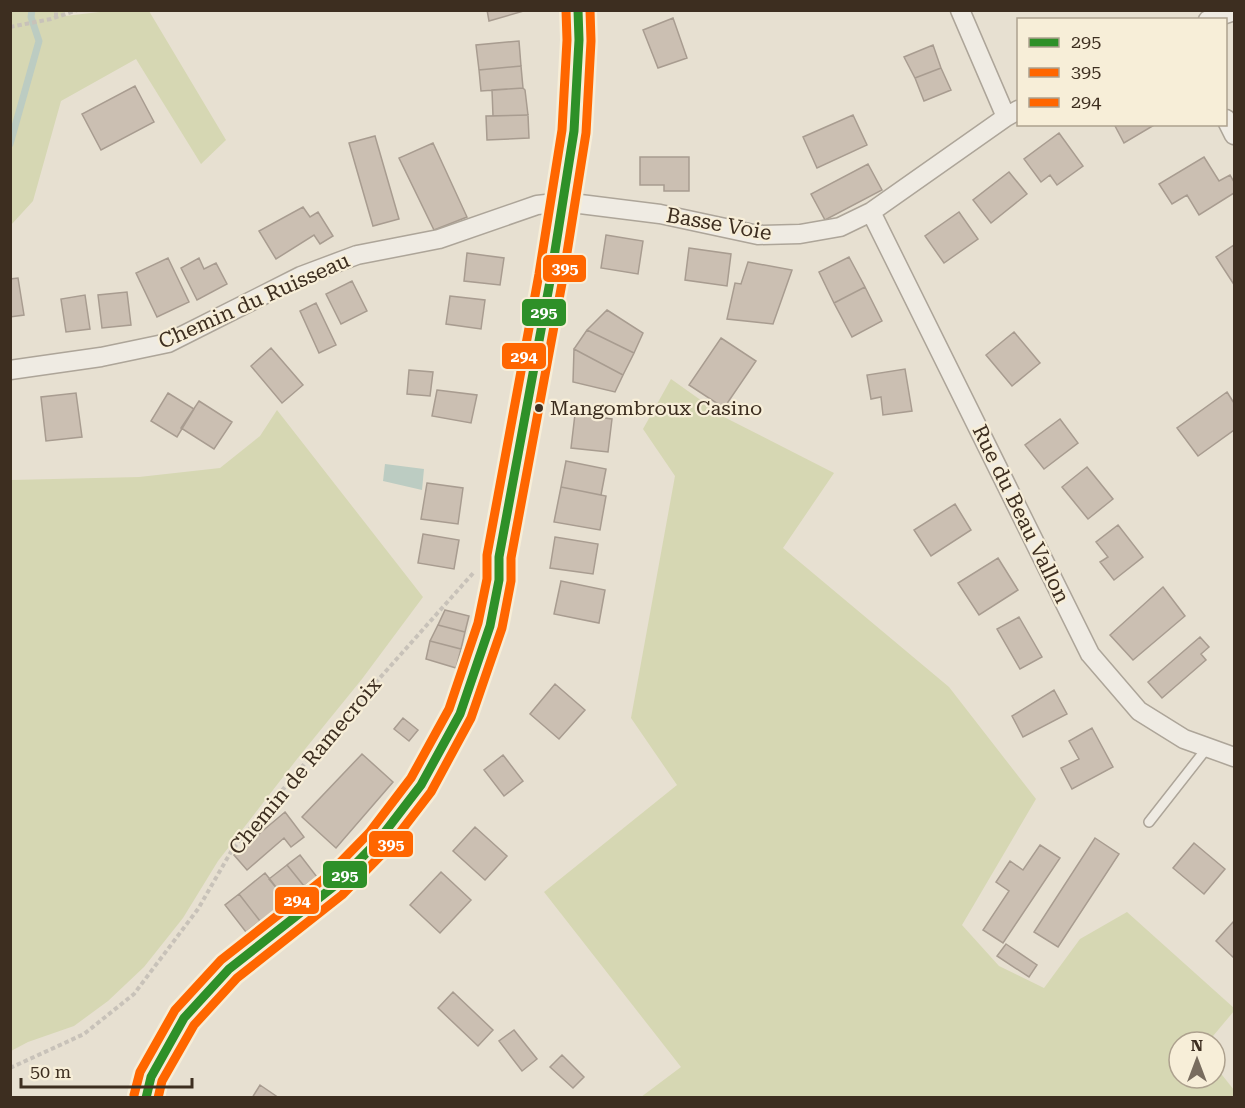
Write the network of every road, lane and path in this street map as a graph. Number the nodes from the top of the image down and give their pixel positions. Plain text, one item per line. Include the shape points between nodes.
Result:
1 (56, 10) edge
2 (76, 10) edge
3 (578, 10) edge
4 (960, 10) edge
5 (1234, 11) edge
6 (56, 17) junction
7 (1214, 18) edge
8 (10, 27) edge
9 (1012, 114) edge
10 (1227, 121) edge
11 (1234, 135) edge
12 (564, 202) junction
13 (871, 212) junction
14 (10, 370) edge
15 (499, 557) junction
16 (1207, 748) junction
17 (1234, 757) edge
18 (1149, 822) dead end
19 (10, 1068) edge
20 (146, 1098) edge

1 - 6 path
2 - 6 path
3 - 12 main road via 574,131
4 - 9 street
5 - 7 street
6 - 8 path
9 - 13 street, Basse Voie
10 - 11 street
12 - 13 street, Basse Voie via 660,214 758,235 800,234 840,227
12 - 14 street, Chemin du Ruisseau via 537,206 439,239 357,255 301,276 168,343
12 - 15 main road
13 - 16 street, Rue du Beau Vallon via 1090,654 1139,711 1184,739
15 - 19 path, Chemin de Ramecroix via 473,572 239,841 198,909 134,994 84,1034
15 - 20 main road via 490,626 460,714 421,785 378,841 333,887 229,969 184,1018 152,1077
16 - 17 street, Rue du Beau Vallon
16 - 18 lane

